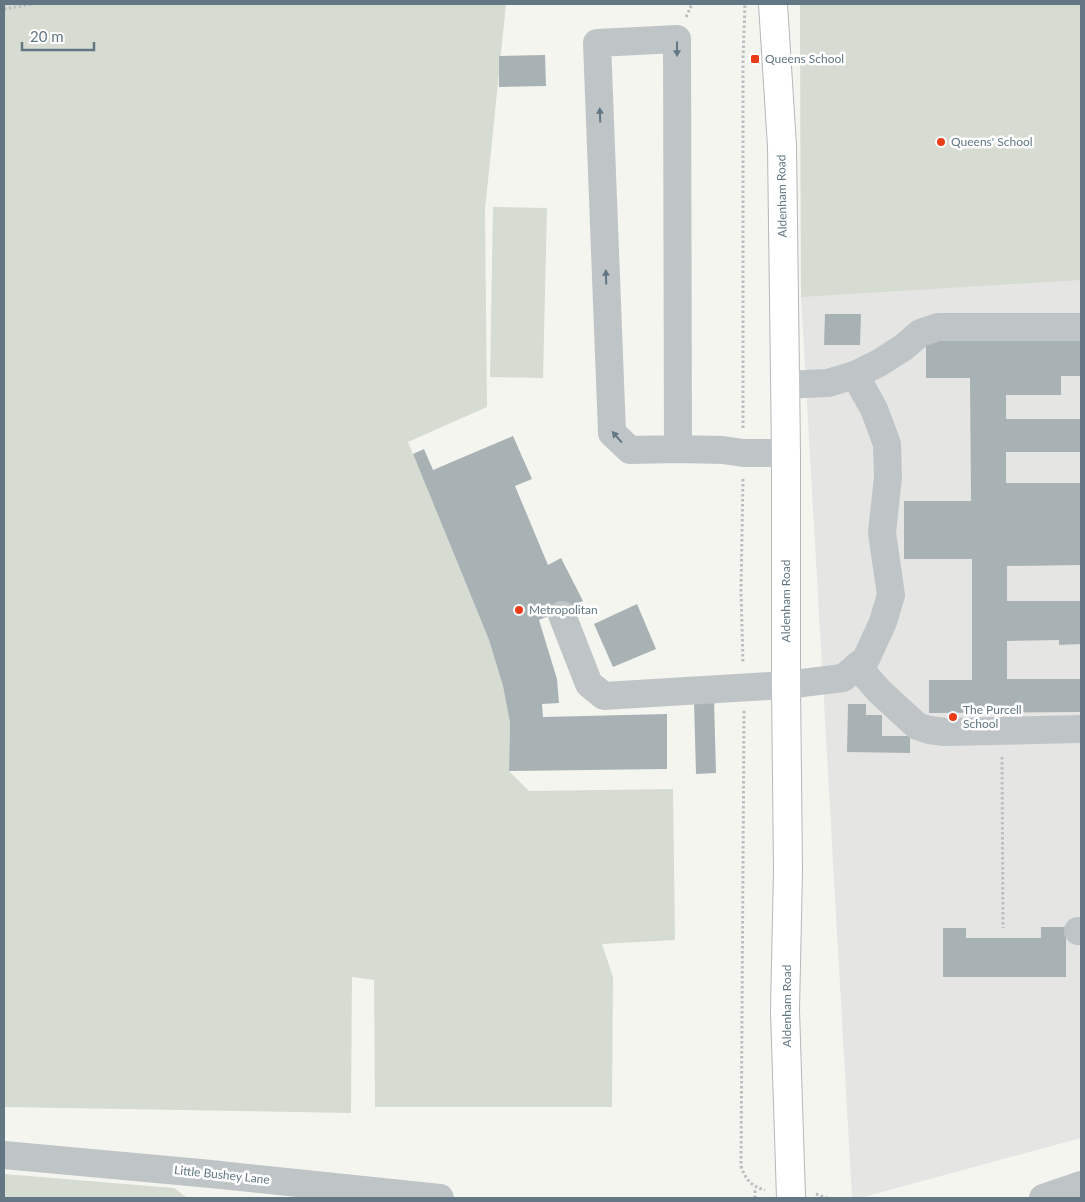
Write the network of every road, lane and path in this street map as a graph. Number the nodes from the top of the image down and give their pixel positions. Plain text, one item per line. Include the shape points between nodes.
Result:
1 (33, 4) edge
2 (745, 4) edge
3 (772, 4) edge
4 (4, 9) edge
5 (1081, 327) edge
6 (855, 375) junction
7 (784, 385) junction
8 (744, 430) dead end
9 (678, 449) junction
10 (786, 453) junction
11 (743, 476) dead end
12 (562, 615) dead end
13 (857, 666) junction
14 (743, 667) dead end
15 (786, 685) junction
16 (744, 706) dead end
17 (1081, 729) edge
18 (1001, 731) junction
19 (1003, 928) dead end
20 (4, 1156) edge
21 (1081, 1185) edge
22 (755, 1188) junction
23 (764, 1190) dead end
24 (440, 1198) edge
25 (755, 1198) edge
26 (791, 1198) edge
27 (1043, 1198) edge

1 - 4 path
2 - 8 path
3 - 7 main road, Aldenham Road via 782,146
5 - 6 street via 938,328 920,334 879,363
6 - 7 street via 828,382
6 - 13 street via 874,409 887,444 888,477 882,532 891,595 880,630 866,659
7 - 10 main road, Aldenham Road
9 -> 9 street via 630,450 612,433 597,43 677,39
9 - 10 street
10 - 15 main road, Aldenham Road
11 - 14 path
12 - 15 street via 589,684 604,696
13 - 15 street via 843,678
13 - 18 street via 917,726 945,732
15 - 26 main road, Aldenham Road via 788,870 785,1010
16 - 22 path via 741,1166 743,1175
17 - 18 street
18 - 19 path
20 - 24 street, Little Bushey Lane
21 - 27 street
22 - 23 path
22 - 25 path

